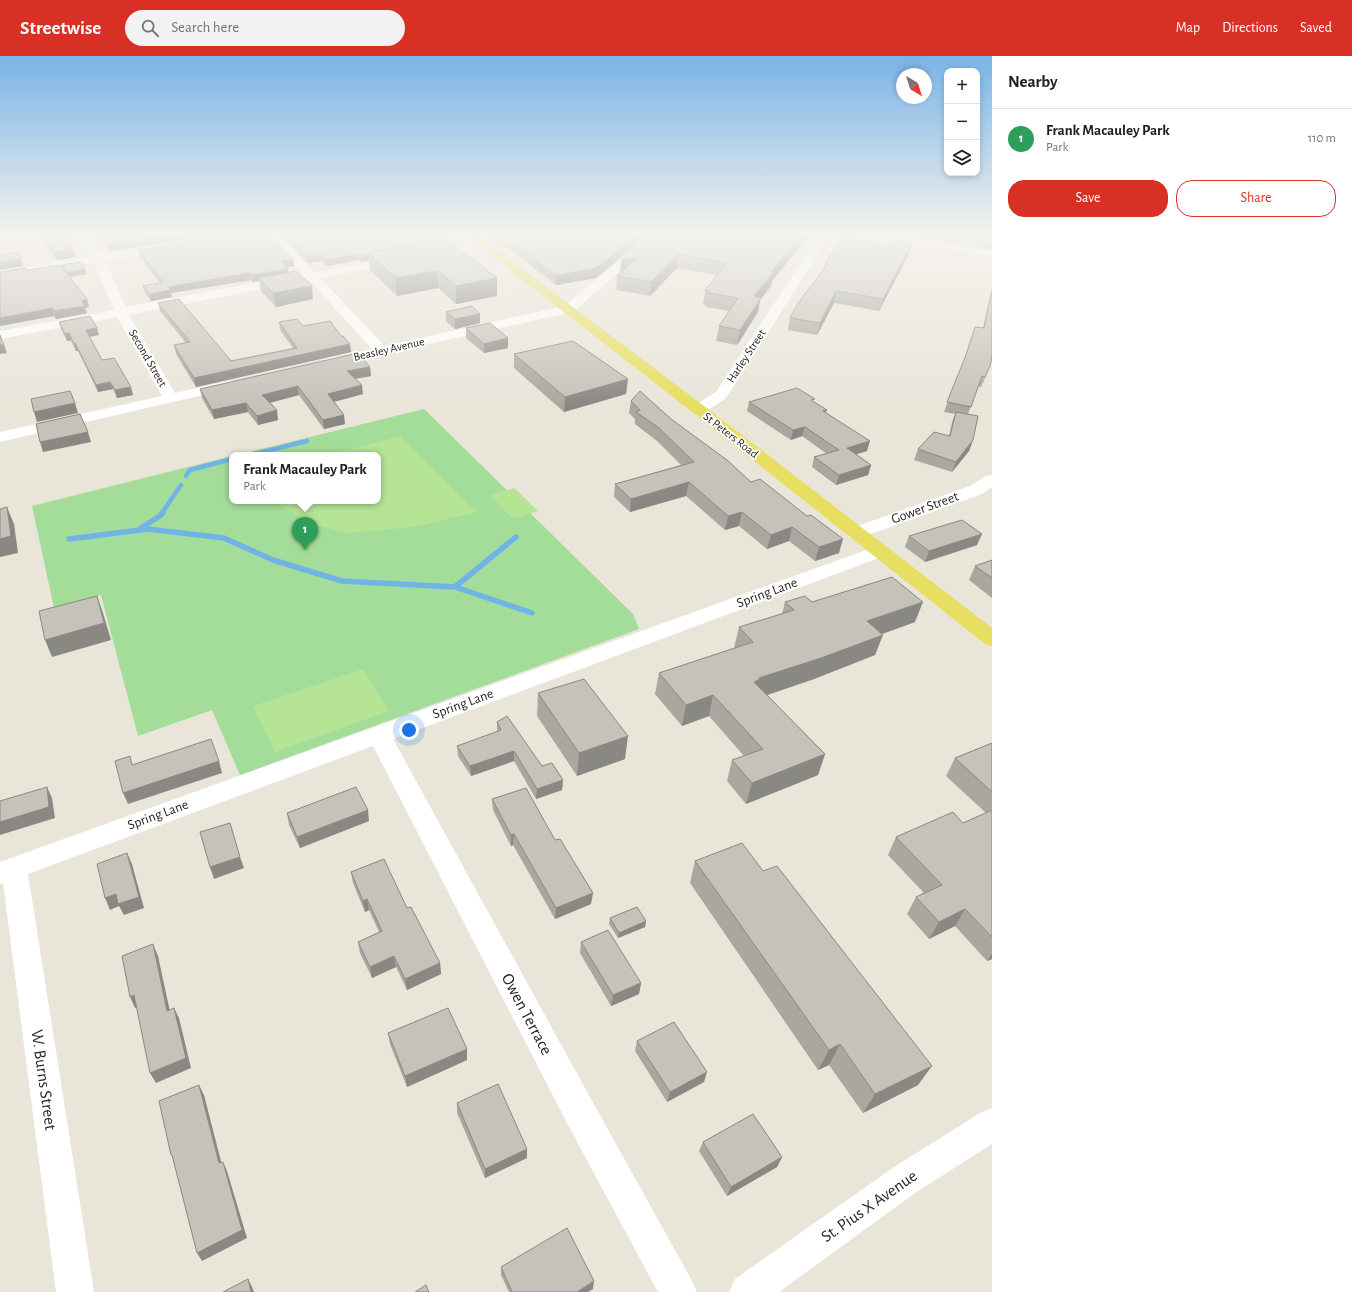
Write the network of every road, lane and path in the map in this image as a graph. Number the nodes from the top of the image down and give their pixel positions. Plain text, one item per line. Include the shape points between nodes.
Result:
1 (112, 291) edge
2 (234, 291) edge
3 (325, 291) edge
4 (544, 291) edge
5 (590, 291) edge
6 (789, 291) edge
7 (568, 309) junction
8 (121, 312) junction
9 (0, 335) edge
10 (382, 351) junction
11 (319, 365) edge
12 (241, 382) edge
13 (171, 398) junction
14 (698, 409) junction
15 (0, 437) edge
16 (992, 480) edge
17 (856, 533) junction
18 (880, 551) junction
19 (992, 639) edge
20 (379, 735) junction
21 (7, 870) edge
22 (992, 1124) edge
23 (75, 1292) edge
24 (678, 1292) edge
25 (748, 1292) edge

1 - 8 street, Second Street
2 - 8 street
3 - 10 street
4 - 7 main road, St Peters Road
5 - 7 street
6 - 14 street, Harley Street via 721,395
7 - 10 street, Beasley Avenue
7 - 14 main road, St Peters Road
8 - 9 street
8 - 13 street, Second Street
10 - 11 street, Beasley Avenue
12 - 13 street
13 - 15 street
14 - 17 main road, St Peters Road
16 - 17 street, Gower Street via 976,490
17 - 18 main road, St Peters Road
18 - 19 main road, St Peters Road
18 - 20 street, Spring Lane
20 - 21 street, Spring Lane
20 - 24 street, Owen Terrace
21 - 23 street, W. Burns Street
22 - 25 street, St. Pius X Avenue via 903,1181

